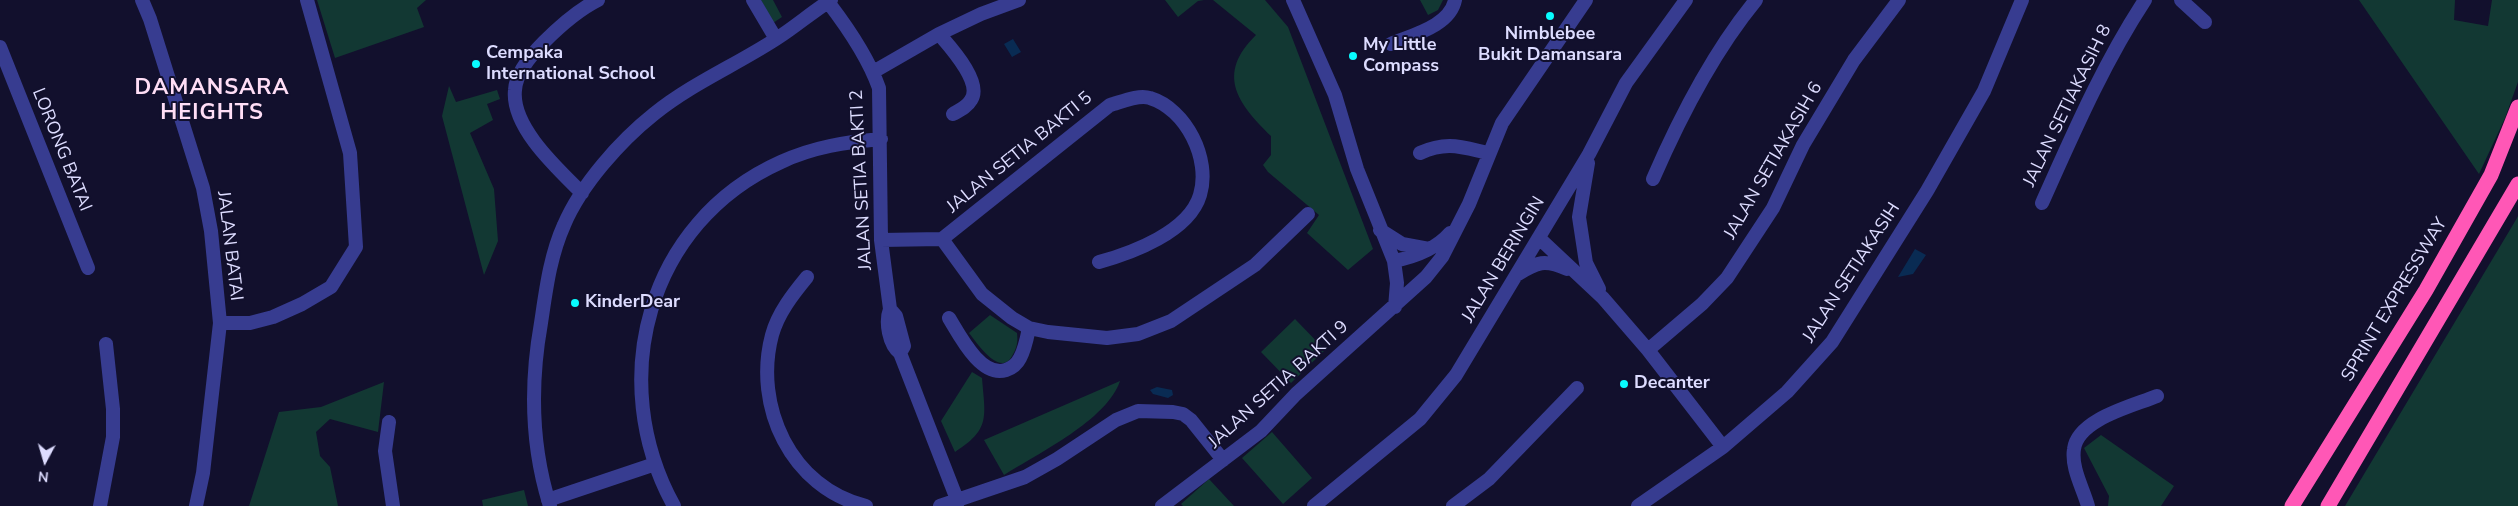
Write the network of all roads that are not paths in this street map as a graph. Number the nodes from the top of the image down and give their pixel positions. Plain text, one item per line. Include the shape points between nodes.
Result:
1 (142, 0) edge
2 (307, 0) edge
3 (598, 0) edge
4 (753, 0) edge
5 (1019, 0) edge
6 (1455, 0) edge
7 (1586, 0) edge
8 (1686, 0) edge
9 (1756, 0) edge
10 (1899, 0) edge
11 (2022, 0) edge
12 (2144, 0) edge
13 (2181, 0) edge
14 (830, 1) edge
15 (1299, 2) edge
16 (2205, 22) dead end
17 (939, 34) junction
18 (776, 39) junction
19 (1391, 44) dead end
20 (0, 47) edge
21 (873, 72) junction
22 (2518, 108) edge
23 (953, 114) dead end
24 (881, 139) junction
25 (1420, 153) dead end
26 (1488, 153) junction
27 (1589, 154) junction
28 (1653, 180) dead end
29 (2518, 184) edge
30 (582, 193) junction
31 (2042, 204) dead end
32 (1308, 214) dead end
33 (1458, 226) junction
34 (1379, 229) junction
35 (1539, 238) junction
36 (942, 239) junction
37 (882, 240) junction
38 (1430, 249) junction
39 (1394, 261) junction
40 (1099, 262) dead end
41 (88, 268) dead end
42 (1515, 275) junction
43 (1579, 275) junction
44 (807, 277) dead end
45 (1603, 298) junction
46 (1395, 307) junction
47 (949, 318) dead end
48 (220, 323) junction
49 (1029, 328) junction
50 (106, 344) dead end
51 (1648, 350) junction
52 (1577, 388) dead end
53 (2157, 396) dead end
54 (389, 422) dead end
55 (1723, 447) junction
56 (1223, 460) junction
57 (655, 464) junction
58 (958, 502) junction
59 (550, 503) edge
60 (100, 506) edge
61 (196, 506) edge
62 (393, 506) edge
63 (674, 506) edge
64 (866, 506) edge
65 (940, 506) edge
66 (1162, 506) edge
67 (1314, 506) edge
68 (1453, 506) edge
69 (1638, 506) edge
70 (2088, 506) edge
71 (2292, 506) edge
72 (2328, 506) edge

1 - 48 street, JALAN BATAI via 203,188 211,231
2 - 48 street via 350,153 356,247 331,287 302,304 250,323
3 - 30 street via 563,23 541,45 525,64 514,91 517,108 544,156
4 - 18 street
5 - 17 street
6 - 19 street via 1450,14 1443,20
7 - 26 street, JALAN SETIA BAKTI 9 via 1502,123
8 - 27 street, JALAN BERINGIN via 1626,83
9 - 28 street via 1739,20 1676,127
10 - 51 street, JALAN SETIAKASIH 6 via 1854,60 1803,145 1772,208 1727,278
11 - 55 street, JALAN SETIAKASIH via 1984,91 1927,191 1832,342 1787,392
12 - 31 street, JALAN SETIAKASIH 8 via 2098,79
13 - 16 street
14 - 18 street
14 - 21 street, JALAN SETIA BAKTI 2
15 - 34 street via 1335,95
17 - 21 street
17 - 23 street via 959,56 974,88 973,99
18 - 30 street via 699,83 653,114 605,161
20 - 41 street, LORONG BATAI
21 - 24 street, JALAN SETIA BAKTI 2 via 879,88
22 - 71 highway, SPRINT EXPRESSWAY via 2491,175
24 - 37 street, JALAN SETIA BAKTI 2
24 - 57 street via 821,148 758,174 717,205 683,244 659,289 644,338 642,406 647,440
25 - 26 street via 1450,144
26 - 33 street, JALAN SETIA BAKTI 9
27 - 35 street, JALAN BERINGIN
27 - 45 street via 1579,217 1586,263
29 - 72 highway
30 - 59 street via 564,223 552,258 533,381 534,433
32 - 49 street via 1255,264 1171,320 1138,334 1085,337
33 - 38 street
33 - 46 street, JALAN SETIA BAKTI 9 via 1434,267
34 - 38 street via 1402,244
34 - 39 street
35 - 42 street, JALAN BERINGIN
35 - 43 street
36 - 37 street, JALAN SETIA BAKTI 5
36 - 40 street, JALAN SETIA BAKTI 5 via 1110,105 1149,97 1169,108 1191,133 1199,155 1200,195 1183,220 1166,234 1146,246
36 - 49 street via 982,294
37 - 58 street, JALAN SETIA BAKTI 2 via 890,309 886,319 894,349 900,353
38 - 39 street
39 - 46 street via 1397,283
42 - 43 street via 1534,264 1551,262
42 - 67 street, JALAN BERINGIN via 1456,375 1420,419
43 - 45 street
44 - 64 street via 786,303 772,334 766,373 771,412 780,436 801,467 834,493
45 - 51 street
46 - 56 street, JALAN SETIA BAKTI 9 via 1296,394 1261,431
47 - 49 street via 974,356 993,371 1005,371 1018,362
48 - 61 street, JALAN BATAI via 203,473
50 - 60 street via 113,437
51 - 55 street
52 - 68 street via 1489,479
53 - 70 street via 2098,420 2078,440 2074,448 2076,468
54 - 62 street via 385,451
55 - 69 street, JALAN SETIAKASIH
56 - 58 street via 1183,414 1138,411 1116,420 1025,477
56 - 66 street, JALAN SETIA BAKTI 9
57 - 59 street
57 - 63 street
58 - 65 street

